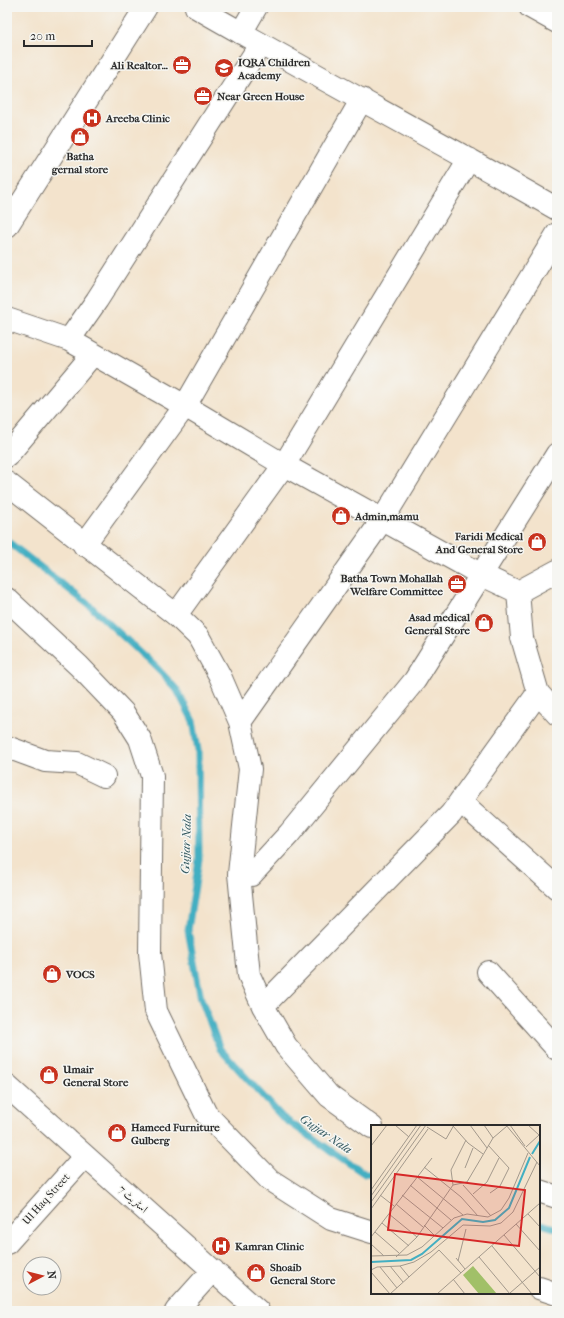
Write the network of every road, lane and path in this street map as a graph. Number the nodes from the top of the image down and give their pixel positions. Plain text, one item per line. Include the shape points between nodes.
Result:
1 (146, 7) edge
2 (196, 7) edge
3 (256, 7) edge
4 (530, 7) edge
5 (557, 22) edge
6 (240, 33) junction
7 (260, 45) junction
8 (362, 99) junction
9 (469, 159) junction
10 (557, 209) edge
11 (7, 226) edge
12 (557, 234) edge
13 (7, 319) edge
14 (69, 340) junction
15 (93, 354) junction
16 (185, 406) junction
17 (557, 454) edge
18 (7, 456) edge
19 (284, 465) junction
20 (7, 483) edge
21 (383, 519) junction
22 (84, 545) junction
23 (557, 571) edge
24 (482, 575) junction
25 (518, 592) junction
26 (7, 599) edge
27 (176, 616) junction
28 (538, 693) junction
29 (557, 714) edge
30 (240, 722) junction
31 (7, 747) edge
32 (104, 776) dead end
33 (460, 801) junction
34 (239, 874) junction
35 (557, 888) edge
36 (488, 972) dead end
37 (263, 1006) junction
38 (557, 1049) edge
39 (7, 1086) edge
40 (371, 1125) edge
41 (85, 1156) junction
42 (540, 1191) edge
43 (557, 1197) edge
44 (371, 1232) edge
45 (7, 1243) edge
46 (213, 1270) junction
47 (540, 1288) edge
48 (557, 1294) edge
49 (176, 1311) edge
50 (258, 1311) edge

1 - 11 street
2 - 6 street
3 - 6 street
4 - 5 street
6 - 7 street
7 - 8 street
7 - 14 street
8 - 9 street
8 - 16 street
9 - 10 street
9 - 19 street
12 - 21 street
13 - 14 street
14 - 15 street
15 - 16 street
15 - 18 street
16 - 19 street
16 - 22 street
17 - 24 street
19 - 21 street
19 - 27 street
20 - 22 street
21 - 24 street
21 - 30 street
22 - 27 street
23 - 25 street
24 - 25 street
24 - 34 street via 414,680 289,834 251,875
25 - 28 street via 522,638
26 - 44 street via 79,666 123,712 140,739 152,776 150,953 156,1011 206,1114 270,1180 331,1219
27 - 30 street via 198,636 220,676
28 - 29 street
28 - 33 street
30 - 34 street via 250,768
31 - 32 street via 45,761 77,763
33 - 35 street
33 - 37 street via 451,814
34 - 37 street via 249,975
36 - 38 street
37 - 40 street via 286,1046 329,1096
39 - 41 street, اسٹریٹ 7
41 - 45 street, Ul Haq Street
41 - 46 street, اسٹریٹ 7
42 - 43 street
46 - 49 street
46 - 50 street, اسٹریٹ 7
47 - 48 street

